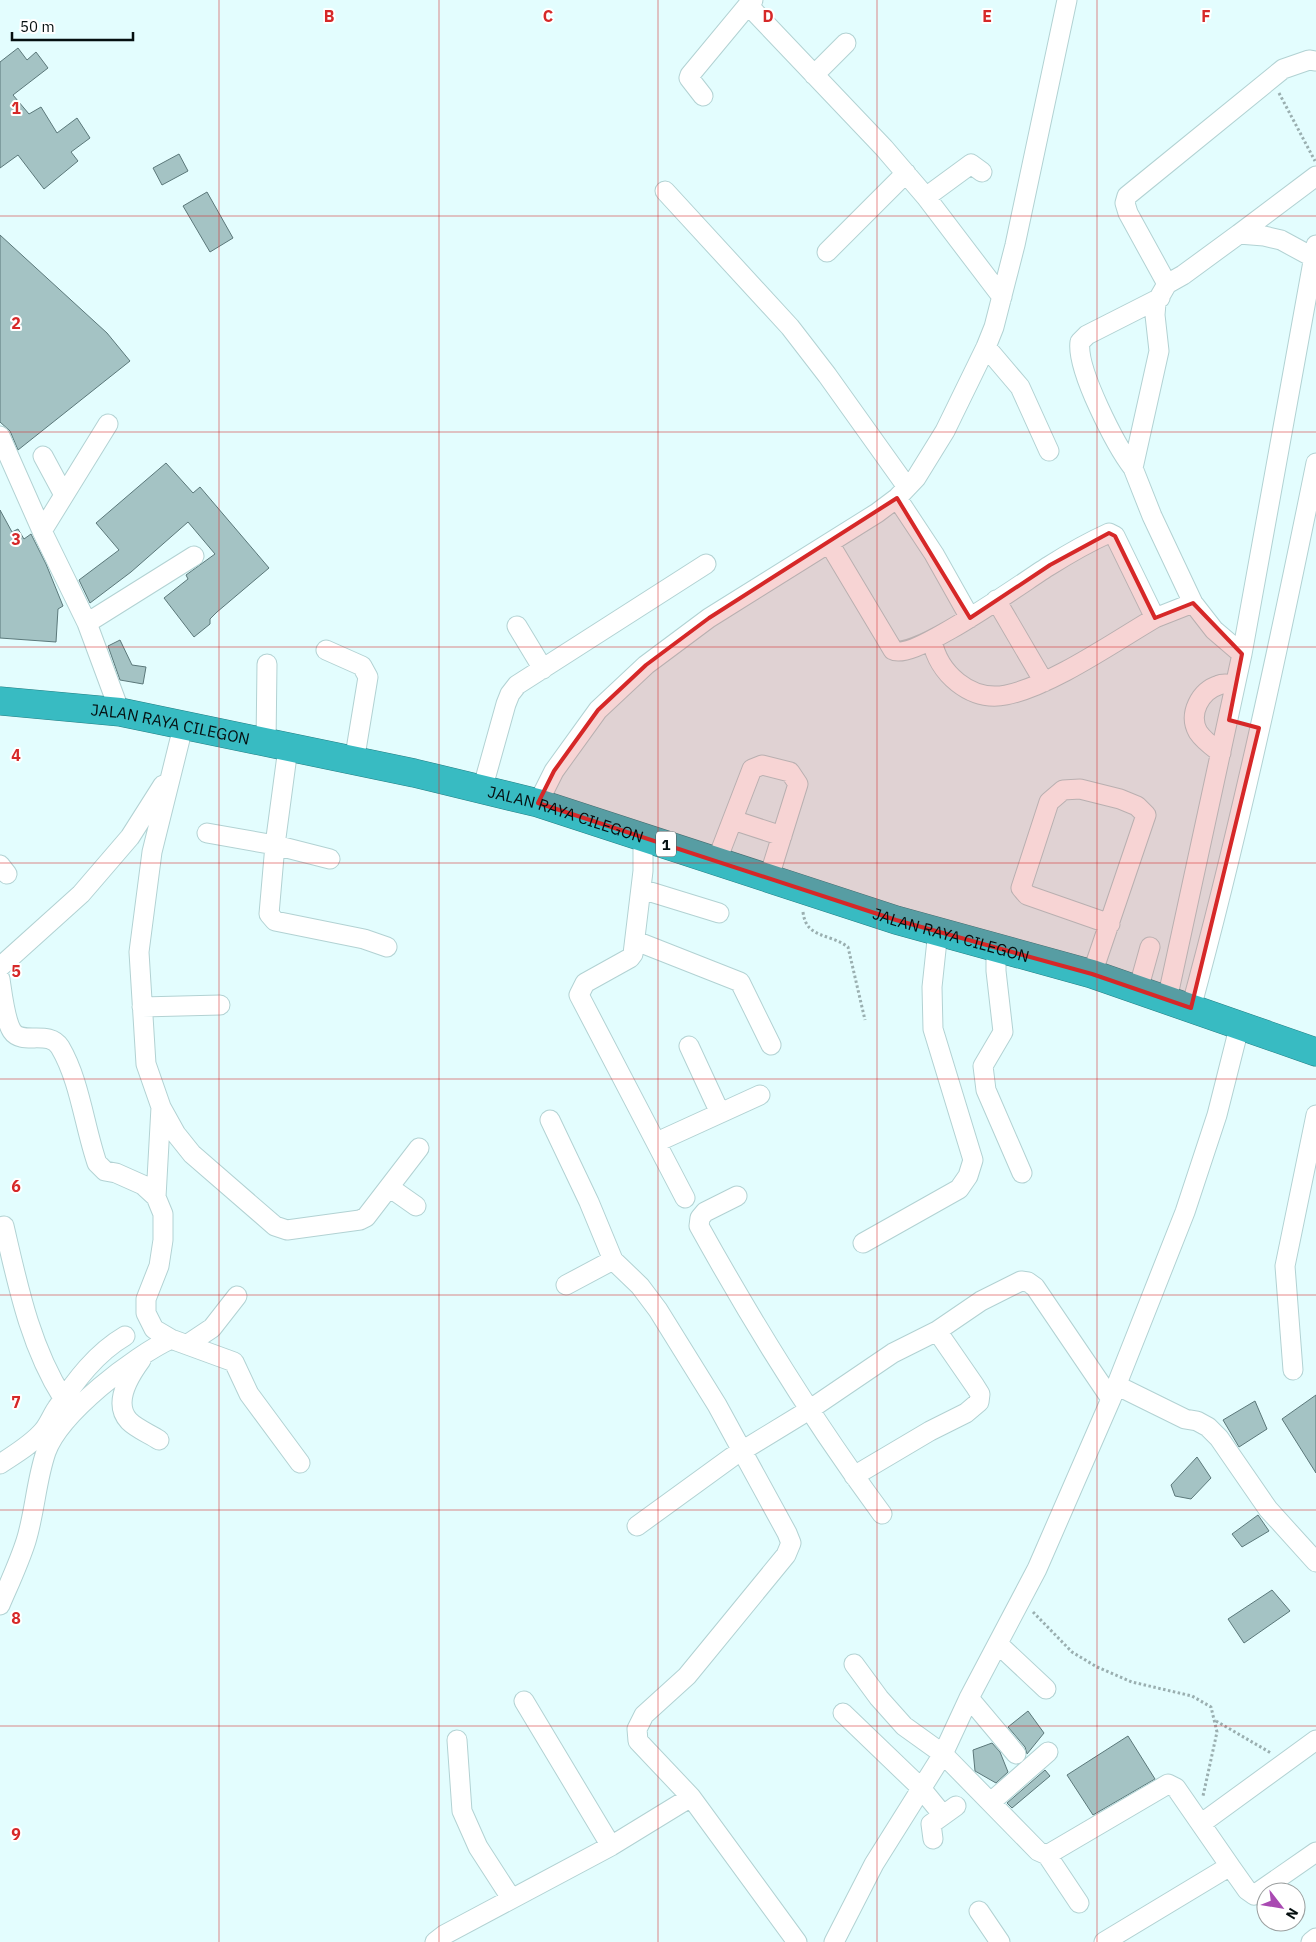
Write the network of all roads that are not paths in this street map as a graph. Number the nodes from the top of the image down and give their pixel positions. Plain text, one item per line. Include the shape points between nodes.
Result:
1 (1067, 0) edge
2 (751, 2) edge
3 (846, 42) dead end
4 (1316, 61) edge
5 (814, 75) junction
6 (703, 96) dead end
7 (982, 172) dead end
8 (906, 173) junction
9 (1316, 176) edge
10 (665, 191) dead end
11 (926, 198) junction
12 (1239, 234) junction
13 (826, 252) dead end
14 (1315, 254) edge
15 (1163, 291) junction
16 (1002, 297) junction
17 (986, 347) junction
18 (108, 424) dead end
19 (0, 438) edge
20 (1049, 451) dead end
21 (43, 456) dead end
22 (1316, 463) edge
23 (1133, 468) junction
24 (902, 493) junction
25 (64, 495) junction
26 (42, 531) junction
27 (829, 543) junction
28 (194, 556) dead end
29 (706, 564) dead end
30 (996, 600) junction
31 (1193, 604) junction
32 (970, 618) junction
33 (1155, 618) junction
34 (87, 623) junction
35 (517, 626) dead end
36 (932, 640) junction
37 (326, 650) dead end
38 (1242, 654) junction
39 (267, 664) dead end
40 (543, 669) junction
41 (1044, 682) junction
42 (1234, 685) junction
43 (0, 701) edge
44 (120, 712) junction
45 (1229, 720) junction
46 (183, 727) junction
47 (1259, 728) junction
48 (277, 746) junction
49 (1221, 753) junction
50 (354, 762) junction
51 (173, 769) junction
52 (482, 790) junction
53 (538, 802) junction
54 (733, 820) junction
55 (207, 833) dead end
56 (643, 836) junction
57 (782, 836) junction
58 (275, 845) junction
59 (330, 859) dead end
60 (716, 860) junction
61 (769, 877) junction
62 (641, 889) junction
63 (719, 913) dead end
64 (1110, 924) junction
65 (938, 931) junction
66 (636, 941) junction
67 (387, 947) dead end
68 (1150, 947) dead end
69 (996, 948) junction
70 (0, 967) edge
71 (1092, 974) junction
72 (0, 979) edge
73 (1138, 990) junction
74 (1179, 1004) junction
75 (220, 1005) dead end
76 (142, 1007) junction
77 (1240, 1024) junction
78 (771, 1045) dead end
79 (690, 1046) dead end
80 (1316, 1052) edge
81 (760, 1095) dead end
82 (161, 1108) junction
83 (720, 1113) junction
84 (1316, 1115) edge
85 (550, 1120) dead end
86 (657, 1142) junction
87 (419, 1148) dead end
88 (1022, 1173) dead end
89 (389, 1187) junction
90 (737, 1196) dead end
91 (156, 1197) junction
92 (685, 1198) dead end
93 (416, 1206) dead end
94 (4, 1226) dead end
95 (863, 1243) dead end
96 (613, 1260) junction
97 (566, 1285) dead end
98 (237, 1296) dead end
99 (937, 1331) junction
100 (125, 1336) dead end
101 (179, 1341) junction
102 (1293, 1370) dead end
103 (1113, 1392) junction
104 (63, 1398) junction
105 (809, 1410) junction
106 (159, 1440) dead end
107 (742, 1451) junction
108 (300, 1463) dead end
109 (0, 1464) edge
110 (854, 1476) junction
111 (882, 1514) dead end
112 (637, 1526) dead end
113 (1316, 1562) edge
114 (0, 1605) edge
115 (998, 1644) junction
116 (854, 1664) dead end
117 (1046, 1690) dead end
118 (969, 1698) junction
119 (524, 1701) dead end
120 (843, 1713) dead end
121 (457, 1740) dead end
122 (1316, 1740) edge
123 (1048, 1752) dead end
124 (943, 1754) junction
125 (1016, 1754) dead end
126 (920, 1787) junction
127 (691, 1797) junction
128 (991, 1802) junction
129 (1200, 1821) junction
130 (934, 1839) dead end
131 (611, 1846) junction
132 (1316, 1852) edge
133 (1047, 1855) junction
134 (1230, 1866) junction
135 (512, 1898) junction
136 (1079, 1902) dead end
137 (980, 1911) dead end
138 (1316, 1938) edge
139 (435, 1942) edge
140 (797, 1942) edge
141 (834, 1942) edge
142 (1000, 1942) edge
143 (1104, 1942) edge
144 (1311, 1942) edge

1 - 16 street
2 - 5 street
2 - 6 street via 690,76
3 - 5 street
4 - 15 street via 1309,60 1283,69 1127,196 1128,213
5 - 8 street
7 - 11 street via 970,164
8 - 11 street
8 - 13 street
9 - 12 street
10 - 24 street via 790,327 843,397
11 - 16 street
12 - 14 street via 1281,240
12 - 15 street
14 - 38 street
15 - 23 street via 1154,315 1159,352
15 - 23 street via 1087,335 1079,346 1093,392 1108,426
16 - 17 street
17 - 20 street via 1020,388
17 - 24 street via 945,431 916,478
18 - 25 street
19 - 26 street
21 - 25 street
22 - 47 street
23 - 31 street
24 - 27 street
24 - 32 street
25 - 26 street
26 - 34 street
27 - 36 street via 893,650 905,651
27 - 53 street via 709,618 624,684 598,710 575,741
28 - 34 street
29 - 40 street
30 - 32 street
30 - 33 street via 1050,565 1109,533 1115,536
30 - 41 street
31 - 33 street
31 - 38 street via 1214,630
32 - 36 street
33 - 41 street
34 - 44 street
35 - 40 street
36 - 41 street via 938,660 950,677 974,691 1006,695
37 - 50 street via 362,666 368,677
38 - 42 street
39 - 48 street
40 - 52 street via 517,685 510,694
42 - 45 street
42 - 49 street via 1217,685 1203,695 1196,706 1198,731
43 - 44 highway, JALAN RAYA CILEGON / 1
44 - 46 highway, JALAN RAYA CILEGON / 1
45 - 47 street
45 - 49 street
46 - 48 highway, JALAN RAYA CILEGON / 1
46 - 51 street
47 - 74 street via 1213,928
48 - 50 highway, JALAN RAYA CILEGON / 1
48 - 58 street
49 - 74 street
50 - 52 highway, JALAN RAYA CILEGON / 1
51 - 70 street via 115,856 81,894
51 - 76 street via 152,852 139,952
52 - 53 highway, JALAN RAYA CILEGON / 1
53 - 56 highway, JALAN RAYA CILEGON / 1
54 - 57 street
54 - 57 street via 752,770 762,765 790,772 798,784
54 - 60 street
55 - 58 street
56 - 60 highway, JALAN RAYA CILEGON / 1
56 - 62 street
57 - 61 street
58 - 59 street
58 - 67 street via 271,918
60 - 61 highway, JALAN RAYA CILEGON / 1
61 - 65 highway, JALAN RAYA CILEGON / 1
62 - 63 street
62 - 66 street
64 - 64 street via 1146,816 1137,806 1120,799 1080,789 1063,790 1049,802 1021,888 1027,895
64 - 71 street
65 - 69 highway, JALAN RAYA CILEGON / 1
65 - 95 street via 932,987 933,1029 973,1160 959,1189
66 - 78 street via 740,982
66 - 86 street via 630,958 585,983 579,995
68 - 73 street
69 - 71 highway, JALAN RAYA CILEGON / 1
69 - 88 street via 1003,1032 983,1066 986,1090
71 - 73 highway, JALAN RAYA CILEGON / 1
72 - 91 street via 11,1030 19,1037 47,1038 58,1044 68,1062 97,1163 105,1171 143,1186
73 - 74 highway, JALAN RAYA CILEGON / 1
74 - 77 highway, JALAN RAYA CILEGON / 1
75 - 76 street
76 - 82 street via 146,1064
77 - 80 highway, JALAN RAYA CILEGON / 1
77 - 103 street via 1217,1115 1185,1212
79 - 83 street
81 - 83 street
82 - 89 street via 192,1154 275,1226 286,1230 360,1220 366,1217
82 - 91 street
83 - 86 street
84 - 102 street via 1285,1266
85 - 96 street
86 - 92 street
87 - 89 street
89 - 93 street
90 - 105 street via 706,1212 700,1218 699,1226
91 - 101 street via 163,1214 163,1240 146,1299 146,1312 154,1329
94 - 104 street via 28,1324
96 - 97 street
96 - 107 street via 645,1291
98 - 101 street via 212,1328
99 - 103 street via 981,1302 1021,1281 1028,1282
99 - 105 street via 893,1353
99 - 110 street via 976,1386 980,1394 978,1402 966,1413
100 - 104 street via 95,1358
101 - 106 street via 141,1360 124,1390 124,1414 130,1422
101 - 108 street via 234,1362 249,1394
101 - 114 street via 141,1354 121,1369 54,1437 44,1460 26,1540
103 - 113 street via 1208,1427 1268,1509
103 - 115 street via 1038,1569
104 - 109 street via 44,1430
105 - 107 street
105 - 110 street
107 - 112 street
107 - 127 street via 791,1543 786,1555 688,1676 644,1715 638,1729 638,1741
110 - 111 street
115 - 117 street
115 - 118 street
116 - 124 street via 878,1698 904,1726
118 - 124 street
118 - 125 street
119 - 131 street
120 - 126 street
121 - 135 street via 462,1811 478,1847
122 - 129 street
123 - 128 street
124 - 126 street
124 - 128 street
126 - 130 street via 949,1810 931,1824
126 - 141 street via 874,1864
127 - 131 street
127 - 140 street
128 - 133 street via 1035,1848
129 - 133 street via 1176,1788 1168,1784
129 - 134 street
131 - 135 street
132 - 134 street via 1254,1895
133 - 136 street
134 - 143 street
135 - 139 street
137 - 142 street
138 - 144 street

